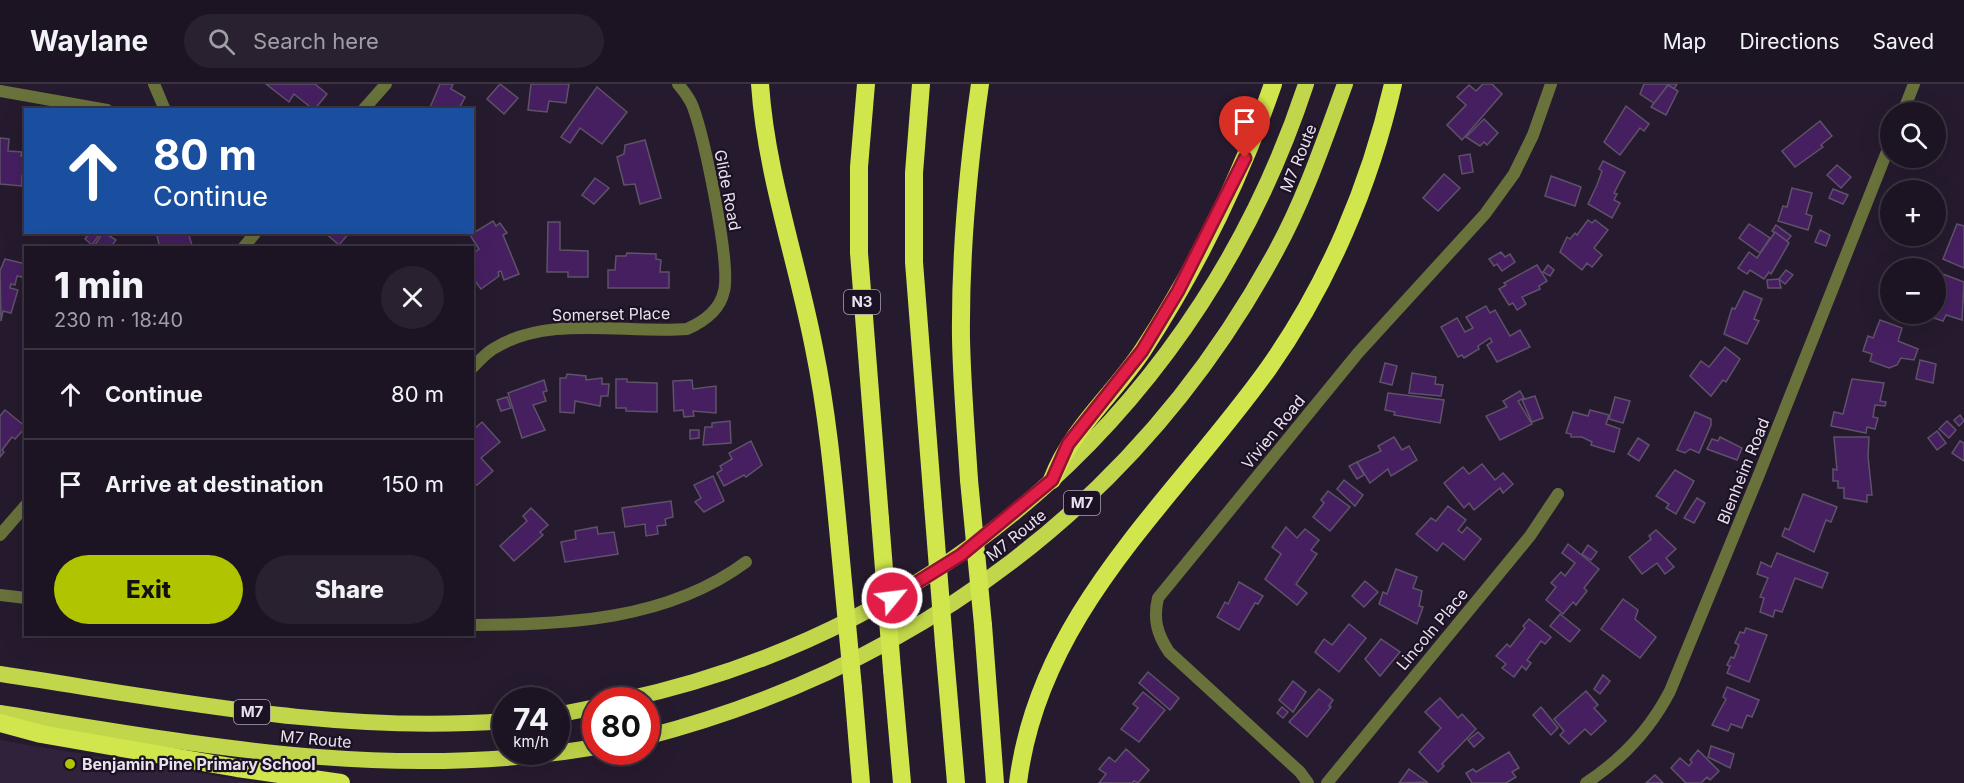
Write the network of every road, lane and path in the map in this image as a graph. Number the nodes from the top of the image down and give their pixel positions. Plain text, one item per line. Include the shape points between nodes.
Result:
1 (154, 84) edge
2 (386, 84) edge
3 (678, 84) edge
4 (760, 84) edge
5 (866, 84) edge
6 (921, 84) edge
7 (980, 84) edge
8 (1273, 84) edge
9 (1306, 84) edge
10 (1345, 84) edge
11 (1393, 84) edge
12 (1551, 84) edge
13 (1914, 84) edge
14 (0, 91) edge
15 (1907, 102) edge
16 (95, 108) edge
17 (164, 108) edge
18 (365, 108) edge
19 (1881, 168) edge
20 (254, 234) edge
21 (245, 246) edge
22 (718, 306) joint
23 (474, 366) edge
24 (1052, 480) junction
25 (1558, 494) dead end
26 (24, 507) edge
27 (0, 535) edge
28 (746, 562) dead end
29 (0, 596) edge
30 (24, 598) edge
31 (474, 625) edge
32 (0, 674) edge
33 (660, 692) edge
34 (0, 713) edge
35 (492, 722) edge
36 (0, 723) edge
37 (660, 733) edge
38 (582, 749) edge
39 (341, 783) edge
40 (861, 783) edge
41 (902, 783) edge
42 (956, 783) edge
43 (995, 783) edge
44 (1018, 783) edge
45 (1308, 783) edge
46 (1327, 783) edge
47 (1586, 783) edge

1 - 17 street
2 - 18 street
3 - 22 street, Glide Road via 693,104 701,134 726,266 724,292
4 - 40 highway, bridge via 775,180 814,347 830,440
5 - 41 highway, N3, bridge via 859,167 859,253
6 - 42 highway, bridge via 914,173 914,262
7 - 43 highway, bridge via 962,261 961,340
8 - 24 highway via 1238,175 1190,271 1142,351 1068,444
9 - 24 highway, M7 Route / M7 via 1268,180 1187,325 1150,376
10 - 37 highway, M7 Route / M7 via 1305,192 1243,306 1179,398 1096,491 1007,567 930,618 822,676 764,701
11 - 44 highway via 1361,191 1309,304 1232,418 1095,587 1043,685
12 - 45 street, Vivien Road via 1514,174 1485,214 1358,353 1158,598 1156,625 1169,652
13 - 15 street
14 - 16 street
19 - 47 street, Blenheim Road via 1670,691 1641,734
20 - 21 street
22 - 23 street, Somerset Place via 687,329 561,329 516,337 491,350
24 - 33 highway, M7 Route / M7 via 961,555 913,587 831,631 738,670
25 - 46 street, Lincoln Place via 1530,536
26 - 27 street
28 - 31 street via 722,581 619,615 574,623
29 - 30 street
32 - 35 highway, M7 Route / M7 via 346,723
34 - 38 highway, M7 Route / M7 via 196,743 366,762 511,760
36 - 39 highway via 41,734

